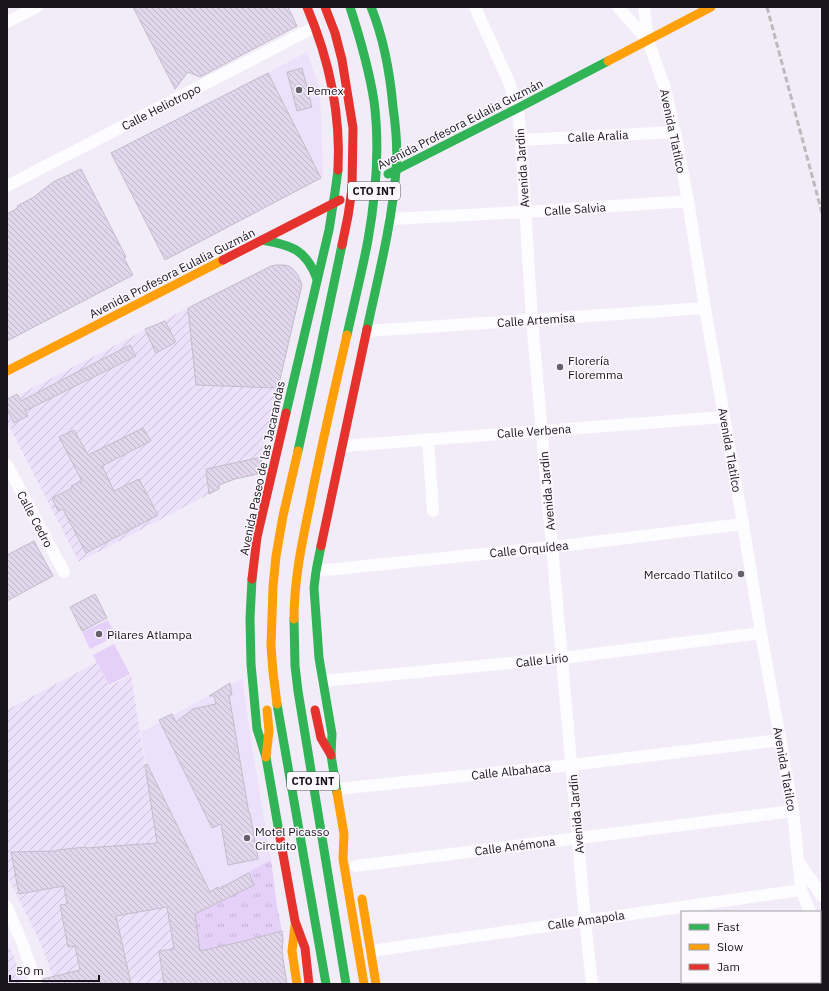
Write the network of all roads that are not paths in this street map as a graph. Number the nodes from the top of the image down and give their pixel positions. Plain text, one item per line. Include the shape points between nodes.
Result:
1 (37, 7) edge
2 (325, 7) edge
3 (332, 7) edge
4 (350, 7) edge
5 (372, 7) edge
6 (474, 7) edge
7 (618, 7) edge
8 (644, 7) edge
9 (711, 7) edge
10 (311, 17) edge
11 (7, 22) edge
12 (648, 40) junction
13 (518, 108) junction
14 (675, 132) junction
15 (521, 140) junction
16 (396, 170) junction
17 (7, 186) edge
18 (688, 201) junction
19 (333, 203) junction
20 (525, 212) junction
21 (390, 219) junction
22 (262, 240) junction
23 (317, 279) junction
24 (705, 308) junction
25 (532, 320) junction
26 (367, 331) junction
27 (302, 345) junction
28 (361, 358) junction
29 (7, 371) edge
30 (724, 417) junction
31 (542, 430) junction
32 (428, 439) junction
33 (343, 446) junction
34 (7, 465) edge
35 (433, 511) dead end
36 (743, 524) junction
37 (552, 547) junction
38 (316, 571) junction
39 (64, 572) dead end
40 (761, 633) junction
41 (562, 658) junction
42 (296, 666) junction
43 (273, 672) junction
44 (322, 681) junction
45 (307, 684) dead end
46 (314, 703) dead end
47 (780, 740) junction
48 (331, 755) junction
49 (266, 757) junction
50 (572, 765) junction
51 (337, 789) junction
52 (793, 811) junction
53 (344, 834) junction
54 (578, 839) junction
55 (355, 862) joint
56 (798, 862) junction
57 (360, 889) dead end
58 (802, 890) junction
59 (822, 896) edge
60 (7, 907) edge
61 (810, 911) edge
62 (585, 920) junction
63 (295, 921) junction
64 (371, 951) junction
65 (36, 984) edge
66 (297, 984) edge
67 (310, 984) edge
68 (326, 984) edge
69 (346, 984) edge
70 (364, 984) edge
71 (376, 984) edge
72 (592, 984) edge

1 - 11 street
2 - 43 main road, CTO INT via 335,33 348,93 353,128 352,188 276,556 271,646
3 - 10 street, Calle Heliotropo
4 - 42 main road, CTO INT via 371,84 375,114 373,208 306,522 296,581
5 - 16 main road, CTO INT via 390,76 396,130
6 - 13 street, Avenida Jardín via 508,80
7 - 12 street, Avenida Tlatilco
8 - 12 street, Avenida Tlatilco
9 - 12 main road, Avenida Profesora Eulalia Guzmán
10 - 17 street, Calle Heliotropo
10 - 19 main road, Avenida Paseo de las Jacarandas / CTO INT via 330,77 338,124 337,179
12 - 13 main road, Avenida Profesora Eulalia Guzmán
12 - 14 street, Avenida Tlatilco via 665,88
13 - 15 street, Avenida Jardín
13 - 16 main road, Avenida Profesora Eulalia Guzmán
14 - 15 street, Calle Aralia
14 - 18 street, Avenida Tlatilco
15 - 20 street, Avenida Jardín
16 - 19 main road, Avenida Profesora Eulalia Guzmán
16 - 21 main road, CTO INT
18 - 20 street, Calle Salvia
18 - 24 street, Avenida Tlatilco
19 - 22 main road, Avenida Profesora Eulalia Guzmán
19 - 23 main road, Avenida Paseo de las Jacarandas / CTO INT
20 - 21 street, Calle Salvia
20 - 25 street, Avenida Jardín
21 - 26 main road, CTO INT
22 - 23 main road via 298,250 310,263
22 - 29 main road, Avenida Profesora Eulalia Guzmán
23 - 27 main road, Avenida Paseo de las Jacarandas / CTO INT
24 - 25 street, Calle Artemisa
24 - 30 street, Avenida Tlatilco
25 - 26 street, Calle Artemisa
25 - 31 street, Avenida Jardín
26 - 28 main road, CTO INT
27 - 28 main road
27 - 49 main road, Avenida Paseo de las Jacarandas / CTO INT via 257,537 252,579 252,683 257,729
28 - 33 main road, CTO INT
30 - 31 street, Calle Verbena
30 - 36 street, Avenida Tlatilco
31 - 32 street, Calle Verbena
31 - 37 street, Avenida Jardín
32 - 33 street, Calle Verbena
32 - 35 street
33 - 38 main road, CTO INT
34 - 39 street, Calle Cedro
36 - 37 street, Calle Orquídea
36 - 40 street, Avenida Tlatilco
37 - 38 street, Calle Orquídea
37 - 41 street, Avenida Jardín
38 - 44 main road, CTO INT via 314,588
40 - 41 street, Calle Lirio
40 - 47 street, Avenida Tlatilco
41 - 44 street, Calle Lirio
41 - 50 street, Avenida Jardín
42 - 45 main road
42 - 69 main road, CTO INT
43 - 49 main road via 266,699 269,731
43 - 68 main road, CTO INT
44 - 48 main road, CTO INT via 332,734
46 - 48 main road via 322,738
47 - 50 street, Calle Albahaca
47 - 52 street, Avenida Tlatilco
48 - 51 main road, CTO INT
49 - 63 main road, Avenida Paseo de las Jacarandas / CTO INT
50 - 51 street, Calle Albahaca
50 - 54 street, Avenida Jardín
51 - 53 main road, CTO INT
52 - 54 street, Calle Anémona
52 - 56 street, Avenida Tlatilco
53 - 55 main road
53 - 70 main road, CTO INT via 344,859
54 - 55 street, Calle Anémona
54 - 62 street, Avenida Jardín
56 - 58 street, Avenida Tlatilco
56 - 59 street, Avenida Tlatilco
57 - 64 main road
58 - 61 street, Avenida Tlatilco
58 - 62 street, Calle Amapola
60 - 65 street
62 - 64 street, Calle Amapola
62 - 72 street, Avenida Jardín
63 - 66 main road via 292,951
63 - 67 main road, Avenida Paseo de las Jacarandas / CTO INT via 305,948
64 - 71 main road

